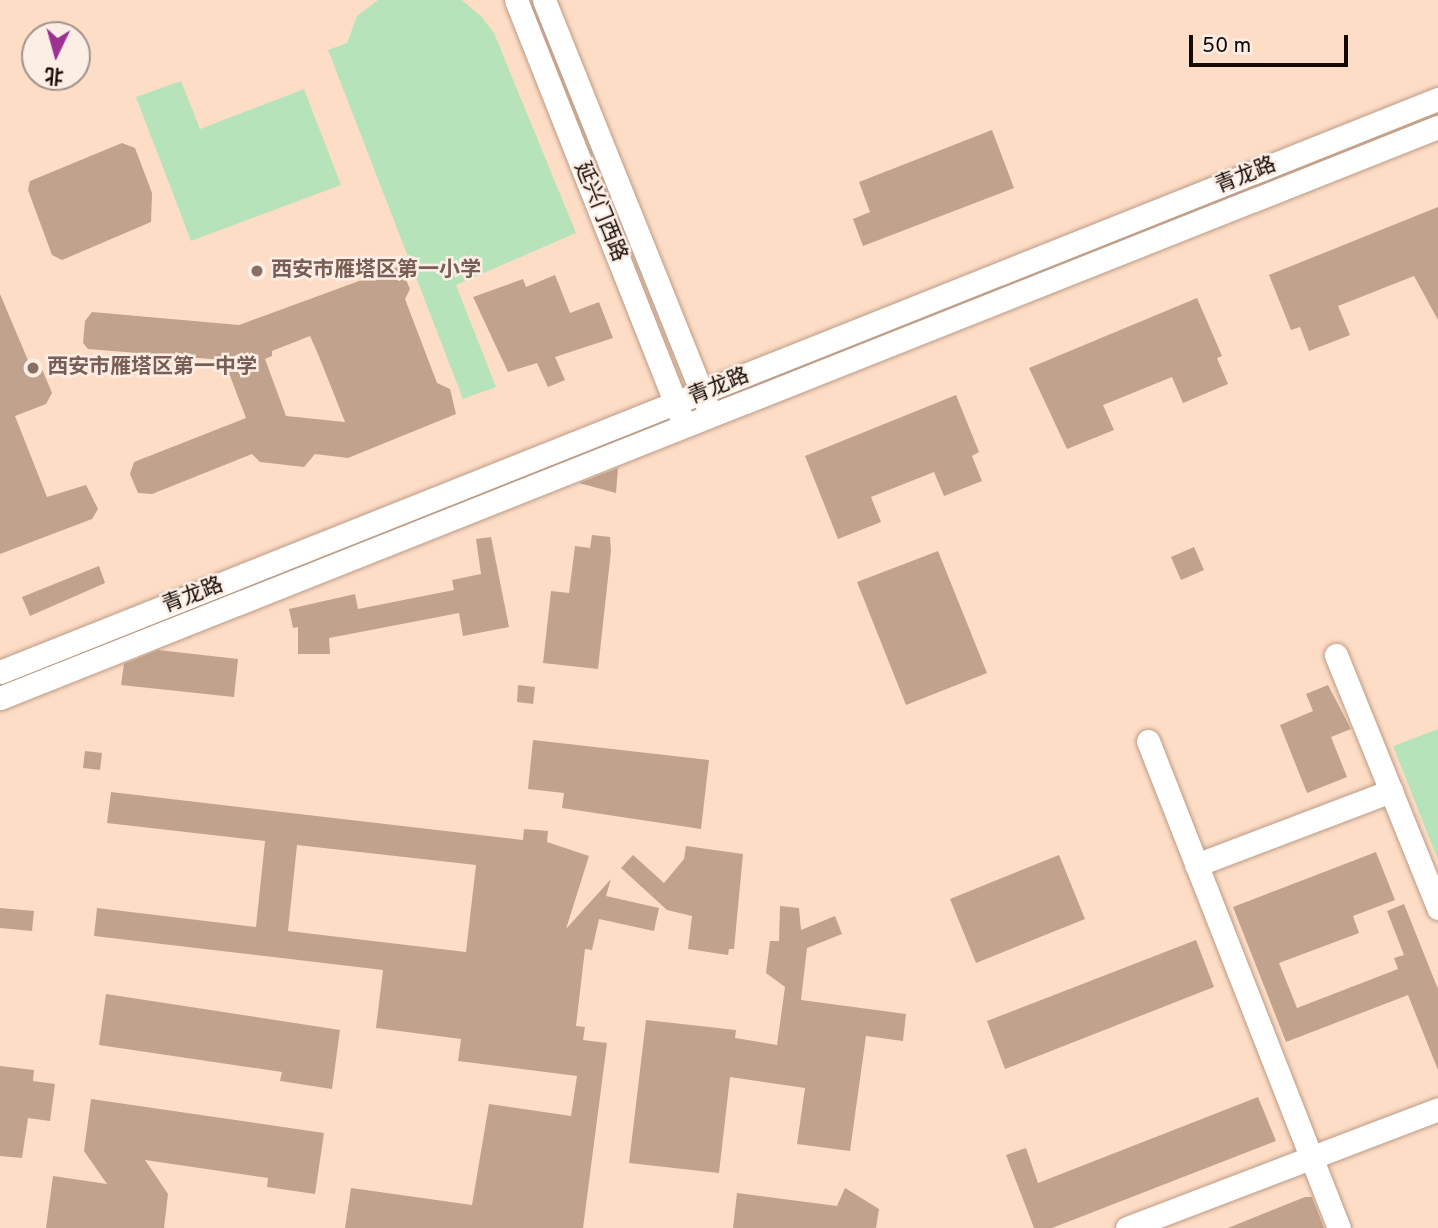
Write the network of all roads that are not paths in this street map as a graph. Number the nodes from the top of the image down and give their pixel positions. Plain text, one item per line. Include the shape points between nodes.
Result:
1 (516, 0) edge
2 (544, 0) edge
3 (1438, 99) edge
4 (1438, 127) edge
5 (706, 404) junction
6 (680, 414) junction
7 (1336, 654) dead end
8 (0, 672) edge
9 (0, 698) edge
10 (1148, 741) dead end
11 (1391, 791) junction
12 (1196, 865) junction
13 (1438, 908) edge
14 (1438, 1110) edge
15 (1311, 1158) junction
16 (1127, 1228) edge
17 (1339, 1228) edge

1 - 6 street, 延兴门西路
2 - 5 street, 延兴门西路
3 - 5 street, 青龙路
4 - 5 street, 青龙路
5 - 6 street, 青龙路
6 - 8 street, 青龙路
6 - 9 street, 青龙路
7 - 11 street
10 - 12 street
11 - 12 street
11 - 13 street
12 - 15 street
14 - 15 street
15 - 16 street
15 - 17 street

